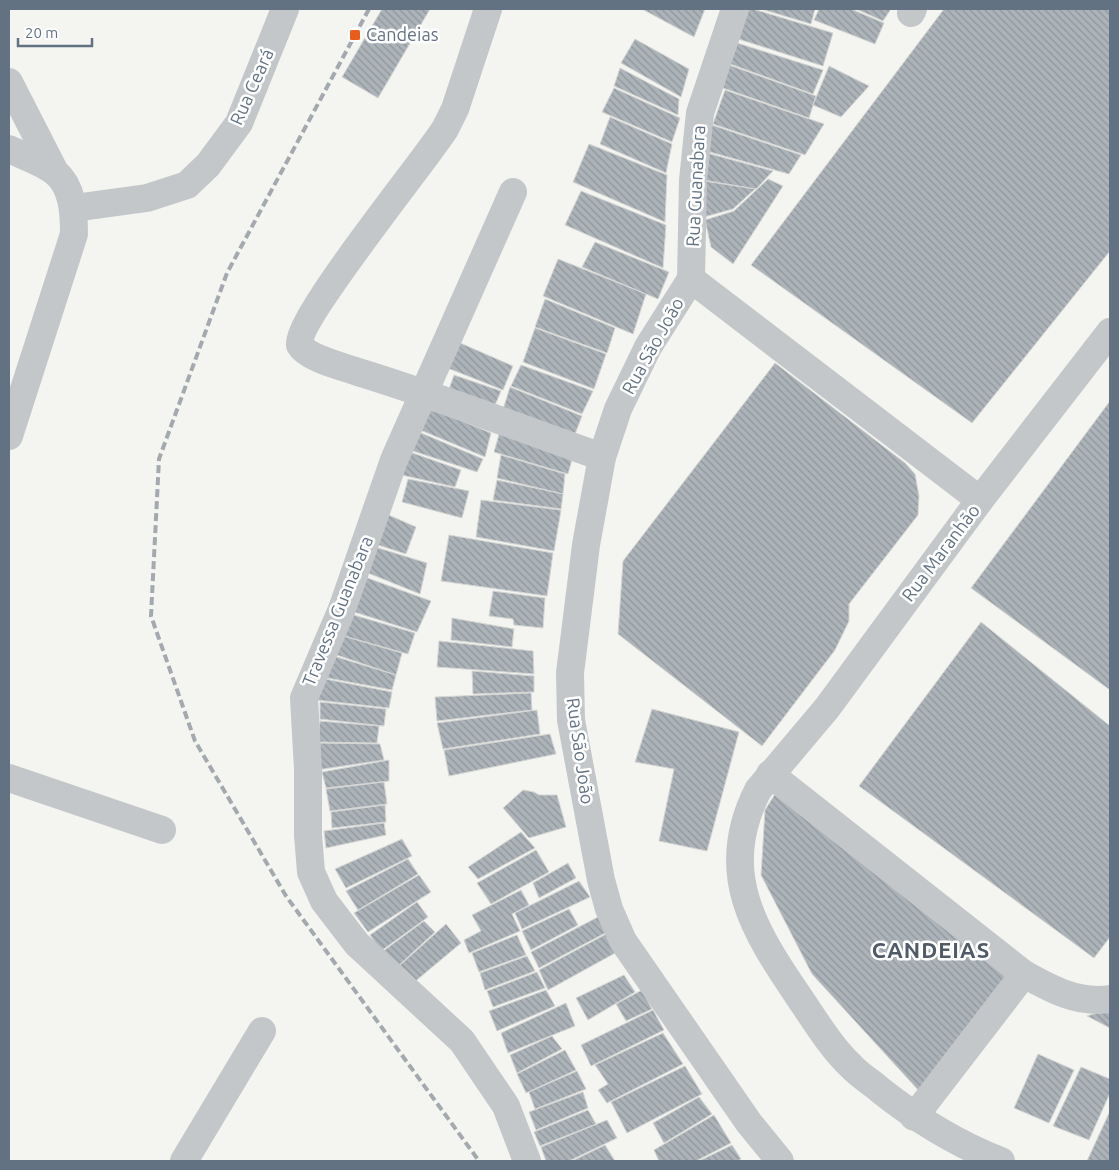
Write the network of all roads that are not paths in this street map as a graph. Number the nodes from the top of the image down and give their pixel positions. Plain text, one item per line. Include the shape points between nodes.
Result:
1 (285, 9) edge
2 (488, 9) edge
3 (735, 9) edge
4 (9, 82) edge
5 (9, 149) edge
6 (55, 172) junction
7 (513, 192) dead end
8 (74, 208) junction
9 (691, 279) junction
10 (1110, 332) edge
11 (424, 392) junction
12 (9, 436) edge
13 (602, 456) junction
14 (980, 500) junction
15 (770, 774) junction
16 (9, 778) edge
17 (162, 830) dead end
18 (1024, 974) junction
19 (1110, 999) edge
20 (262, 1032) dead end
21 (914, 1117) junction
22 (971, 1156) edge
23 (184, 1161) edge
24 (527, 1161) edge
25 (780, 1161) edge
26 (1001, 1161) edge

1 - 8 street, Rua Ceará via 239,123 208,165 187,185 147,198
2 - 11 street via 456,109 436,143 328,290 300,338 300,346 307,353
3 - 9 street, Rua Guanabara via 700,113 693,180
4 - 6 street
5 - 6 street
6 - 8 street
7 - 11 street, Travessa Guanabara
8 - 12 street via 74,234
9 - 13 street, Rua São João via 648,347 618,409
9 - 14 street
10 - 14 street, Rua Maranhão
11 - 13 street
11 - 24 street, Travessa Guanabara via 394,460 342,609 304,698 311,872 324,901 357,944 462,1041 506,1106
13 - 25 street, Rua São João via 586,545 570,673 571,720 601,880 623,941 749,1123
14 - 15 street, Rua Maranhão via 827,708
15 - 18 street
15 - 21 street, Rua Maranhão via 750,806 745,826 740,874 748,912 775,962 827,1038 851,1067
16 - 17 street
18 - 19 street via 1055,991 1088,1001
18 - 21 street
20 - 23 street
21 - 22 street, Rua Maranhão
22 - 26 street, Rua Maranhão

